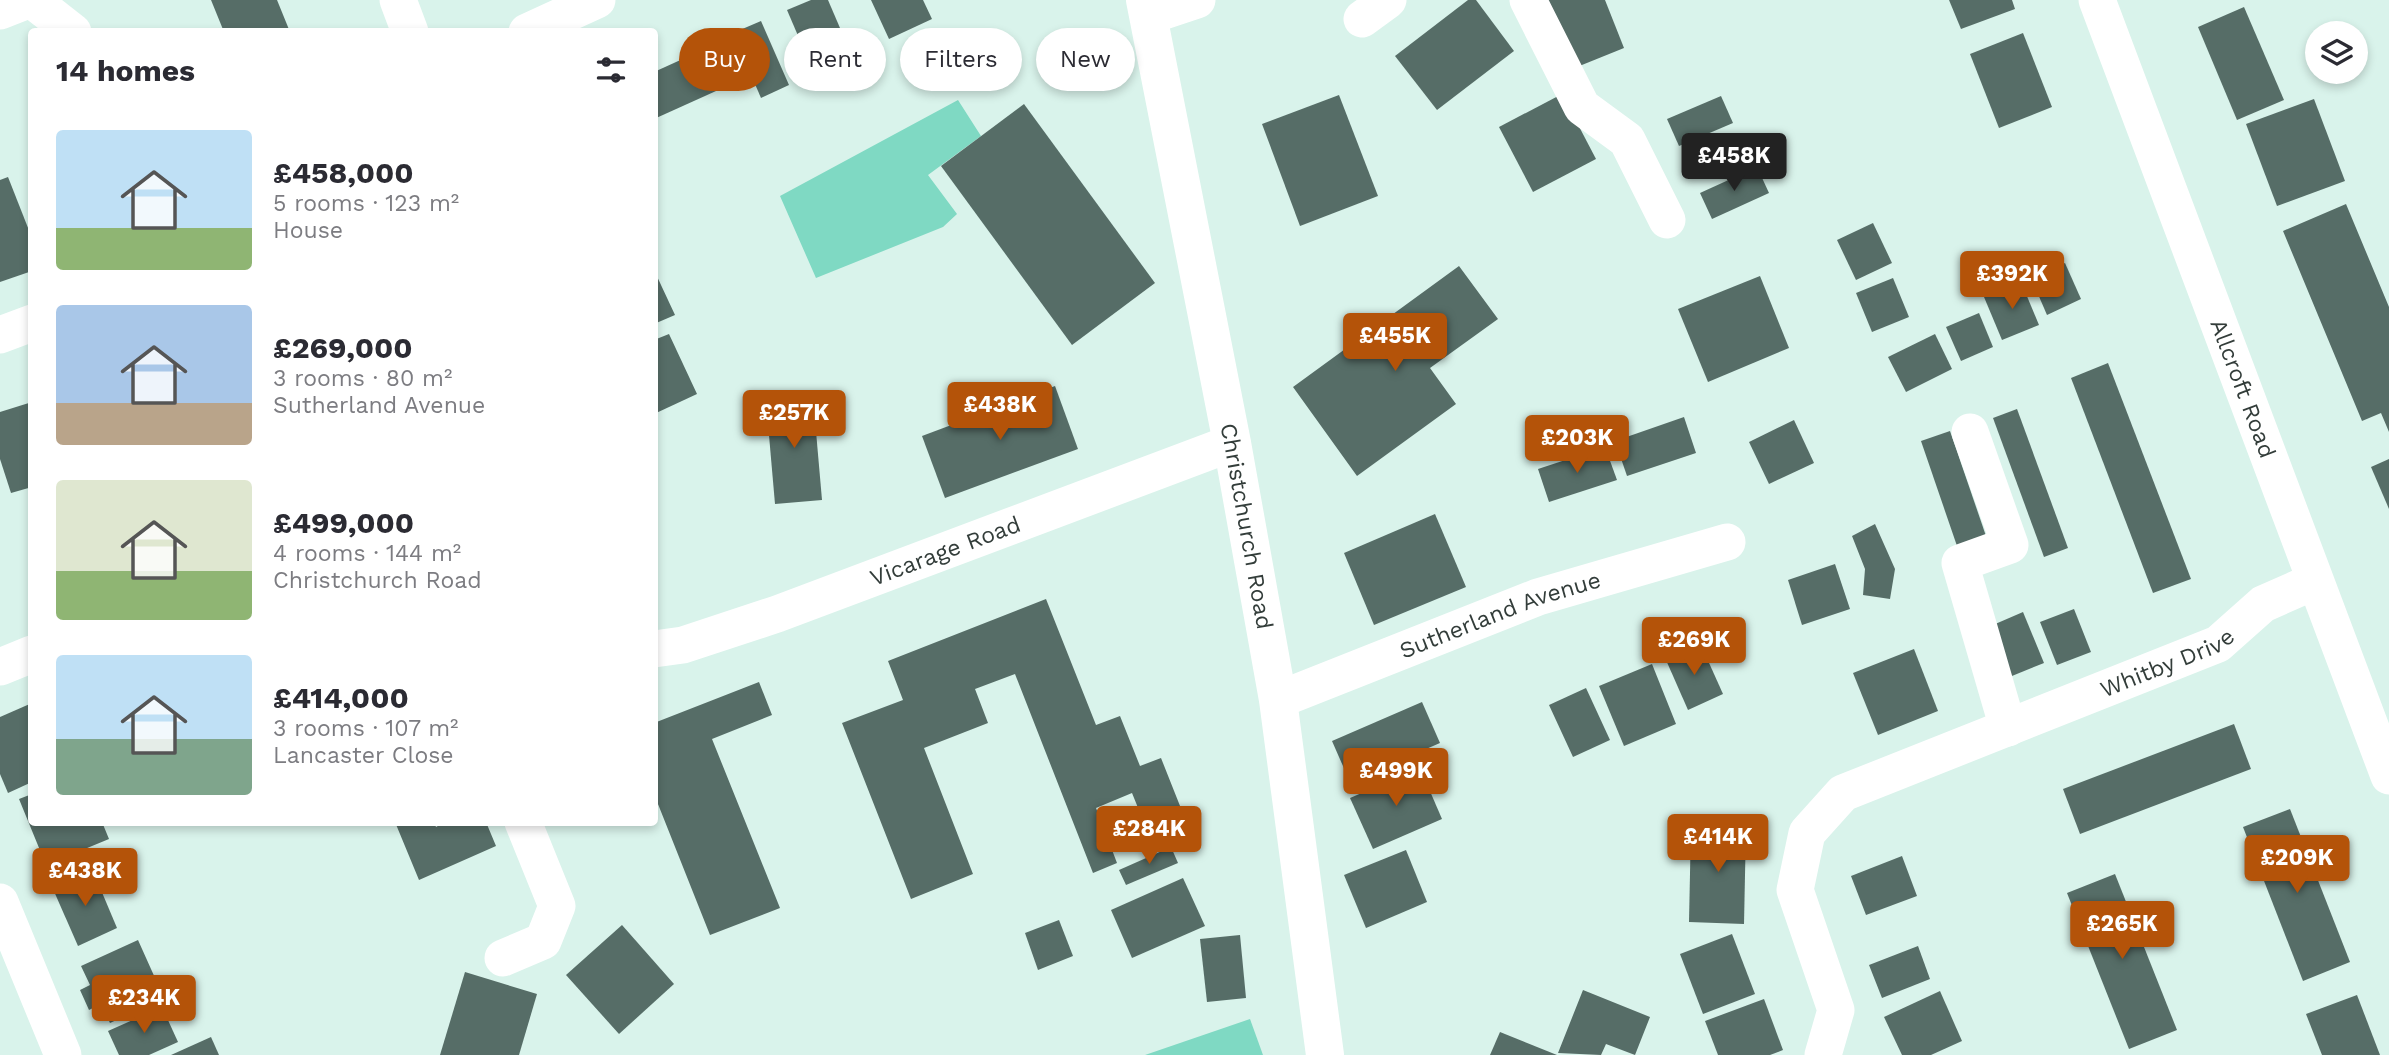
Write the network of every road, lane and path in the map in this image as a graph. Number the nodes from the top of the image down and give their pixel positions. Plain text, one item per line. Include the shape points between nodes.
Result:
1 (30, 0) edge
2 (398, 0) edge
3 (597, 0) edge
4 (1197, 0) edge
5 (1528, 0) edge
6 (2097, 0) edge
7 (1147, 8) edge
8 (0, 11) edge
9 (68, 28) edge
10 (408, 28) edge
11 (536, 28) edge
12 (1667, 220) dead end
13 (28, 324) edge
14 (0, 335) edge
15 (1970, 432) dead end
16 (1232, 443) junction
17 (1727, 542) dead end
18 (2315, 581) junction
19 (658, 647) edge
20 (28, 656) edge
21 (0, 667) edge
22 (1278, 700) junction
23 (2008, 728) junction
24 (2389, 775) edge
25 (525, 826) edge
26 (0, 902) edge
27 (503, 958) dead end
28 (62, 1055) edge
29 (1325, 1055) edge
30 (1823, 1055) edge

1 - 8 street
1 - 9 street
2 - 10 street
3 - 11 street
4 - 7 street
5 - 12 street via 1582,107 1627,140
6 - 18 street, Allcroft Road
7 - 16 main road, Christchurch Road
13 - 14 street
15 - 23 street via 2010,545 1960,563
16 - 19 street, Vicarage Road via 777,614 683,645
16 - 22 main road, Christchurch Road
17 - 22 street, Sutherland Avenue via 1538,597
18 - 23 street, Whitby Drive via 2263,604 2218,643
18 - 24 street, Allcroft Road
20 - 21 street
22 - 29 main road, Christchurch Road
23 - 30 street, Whitby Drive via 1843,793 1807,833 1794,890 1836,1010
25 - 27 street via 557,906 544,941
26 - 28 street

